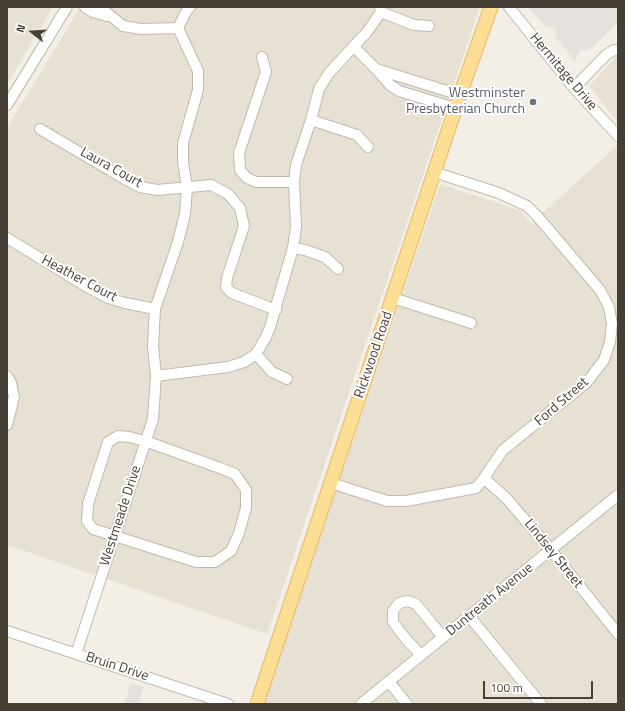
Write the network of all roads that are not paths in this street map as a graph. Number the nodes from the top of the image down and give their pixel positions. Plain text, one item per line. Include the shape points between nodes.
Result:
1 (67, 7) edge
2 (85, 7) edge
3 (100, 7) edge
4 (190, 7) edge
5 (491, 7) edge
6 (509, 7) edge
7 (380, 10) edge
8 (111, 17) junction
9 (429, 26) dead end
10 (178, 28) junction
11 (353, 46) junction
12 (617, 49) edge
13 (262, 57) dead end
14 (376, 68) junction
15 (574, 88) junction
16 (460, 95) junction
17 (8, 100) edge
18 (456, 108) junction
19 (311, 120) junction
20 (40, 129) dead end
21 (618, 136) edge
22 (368, 147) dead end
23 (434, 172) junction
24 (294, 182) junction
25 (187, 188) junction
26 (7, 238) edge
27 (293, 248) junction
28 (338, 268) dead end
29 (393, 298) junction
30 (155, 309) junction
31 (276, 310) junction
32 (471, 323) dead end
33 (256, 354) junction
34 (7, 376) edge
35 (156, 376) junction
36 (286, 379) dead end
37 (7, 425) edge
38 (145, 442) junction
39 (484, 478) junction
40 (331, 483) junction
41 (618, 495) edge
42 (115, 536) junction
43 (551, 550) junction
44 (469, 616) junction
45 (7, 631) edge
46 (618, 634) edge
47 (443, 637) junction
48 (76, 654) junction
49 (421, 655) junction
50 (389, 682) junction
51 (228, 704) edge
52 (257, 704) edge
53 (361, 704) edge
54 (407, 704) edge
55 (541, 704) edge

1 - 17 street
2 - 8 street
3 - 8 street
4 - 10 street
5 - 16 main road, Rickwood Road
6 - 15 street, Hermitage Drive
7 - 9 street via 414,25
7 - 11 street via 367,32
8 - 10 street via 123,26 141,29
10 - 25 street, Westmeade Drive via 198,71 198,90 183,143
11 - 14 street
11 - 19 street via 328,73 319,90
12 - 15 street via 606,55
13 - 24 street via 266,72 239,153 240,170 247,178 256,182
14 - 16 street
14 - 18 street via 390,85 399,91
15 - 21 street, Hermitage Drive
16 - 18 main road, Rickwood Road
18 - 23 main road, Rickwood Road
19 - 22 street via 357,135
19 - 24 street via 296,165
20 - 25 street, Laura Court via 140,187 157,190
23 - 29 main road, Rickwood Road
23 - 39 street, Ford Street via 499,193 527,206 600,290 609,307 612,324 604,360 587,382 503,450
24 - 27 street via 296,227
25 - 30 street, Westmeade Drive via 185,214 178,242
25 - 31 street, Laura Court via 211,185 228,194 240,208 244,226 226,287 232,294
26 - 30 street, Heather Court via 108,298
27 - 28 street via 325,257
27 - 31 street
29 - 32 street
29 - 40 main road, Rickwood Road
30 - 35 street, Westmeade Drive via 153,346
31 - 33 street via 266,337
33 - 35 street via 244,362 228,367
33 - 36 street via 272,372
34 - 37 street via 14,397
35 - 38 street, Westmeade Drive via 152,419
38 - 42 street, Westmeade Drive
38 - 42 street via 118,436 108,442 88,504 87,521 93,529
38 - 42 street via 234,474 246,490 246,508 239,533 231,551 215,562 196,562
39 - 40 street, Ford Street via 476,488 406,501 387,501
39 - 43 street, Lindsey Street via 507,499
40 - 52 main road, Rickwood Road
41 - 43 street, Duntreath Avenue
42 - 48 street, Westmeade Drive
43 - 44 street, Duntreath Avenue
43 - 46 street, Lindsey Street
44 - 47 street, Duntreath Avenue
44 - 55 street
45 - 48 street, Bruin Drive
47 - 49 street, Duntreath Avenue
47 - 49 street via 416,604 408,601 399,603 393,611 393,622
48 - 51 street, Bruin Drive
49 - 50 street, Duntreath Avenue
50 - 53 street, Duntreath Avenue
50 - 54 street

